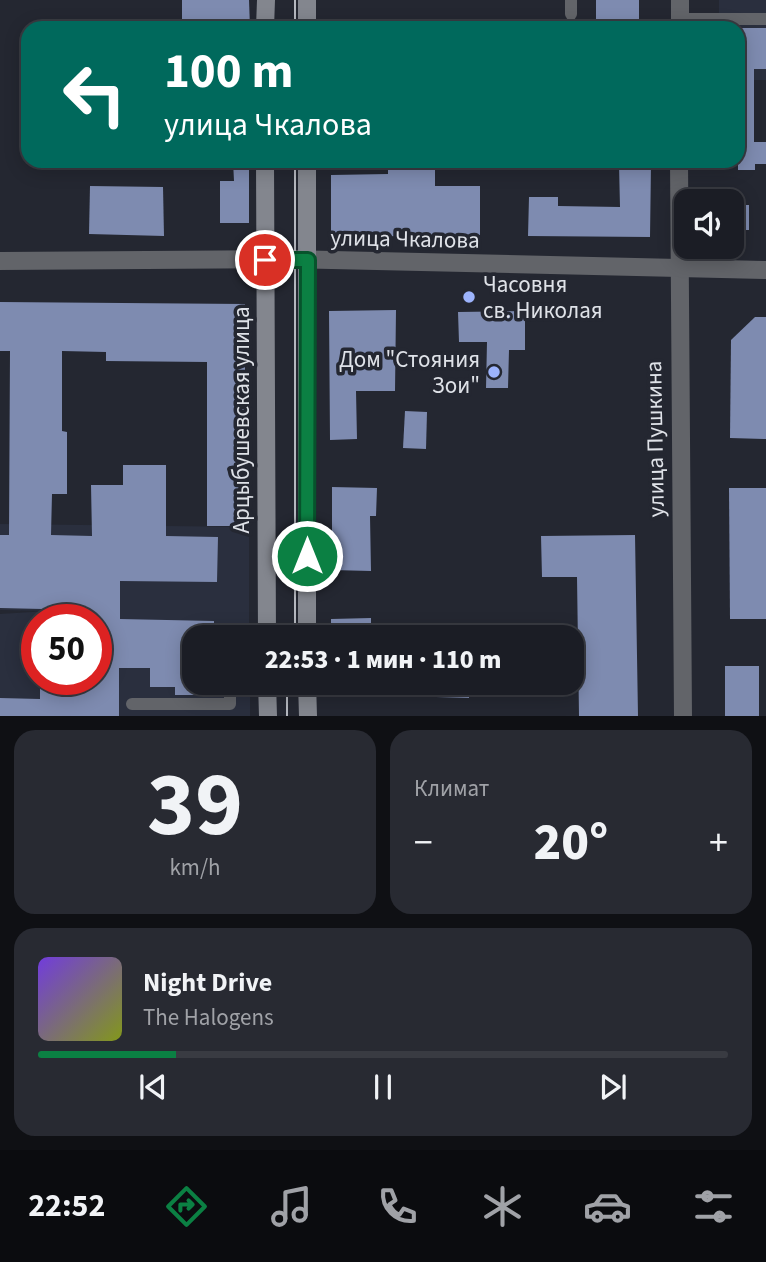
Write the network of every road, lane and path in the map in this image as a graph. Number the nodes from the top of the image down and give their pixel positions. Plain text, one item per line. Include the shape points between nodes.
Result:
1 (265, 0) edge
2 (307, 0) edge
3 (571, 0) edge
4 (680, 0) edge
5 (571, 14) dead end
6 (766, 19) edge
7 (265, 21) edge
8 (307, 21) edge
9 (680, 21) edge
10 (732, 21) edge
11 (265, 168) edge
12 (307, 168) edge
13 (679, 168) edge
14 (265, 260) junction
15 (308, 260) junction
16 (0, 261) edge
17 (678, 269) junction
18 (766, 270) edge
19 (267, 625) edge
20 (307, 625) edge
21 (230, 695) edge
22 (267, 695) edge
23 (307, 695) edge
24 (132, 704) dead end
25 (268, 716) edge
26 (307, 716) edge
27 (682, 716) edge

1 - 7 main road
2 - 8 main road
3 - 5 lane
4 - 9 street
6 - 10 lane
11 - 14 main road, Арцыбушевская улица
12 - 15 main road
13 - 17 street, улица Пушкина
14 - 15 street, улица Чкалова
14 - 16 street, улица Чкалова
14 - 19 main road, Арцыбушевская улица
15 - 17 street, улица Чкалова
15 - 20 main road
17 - 18 street, улица Чкалова
17 - 27 street, улица Пушкина
21 - 24 lane via 230,704
22 - 25 main road
23 - 26 main road

